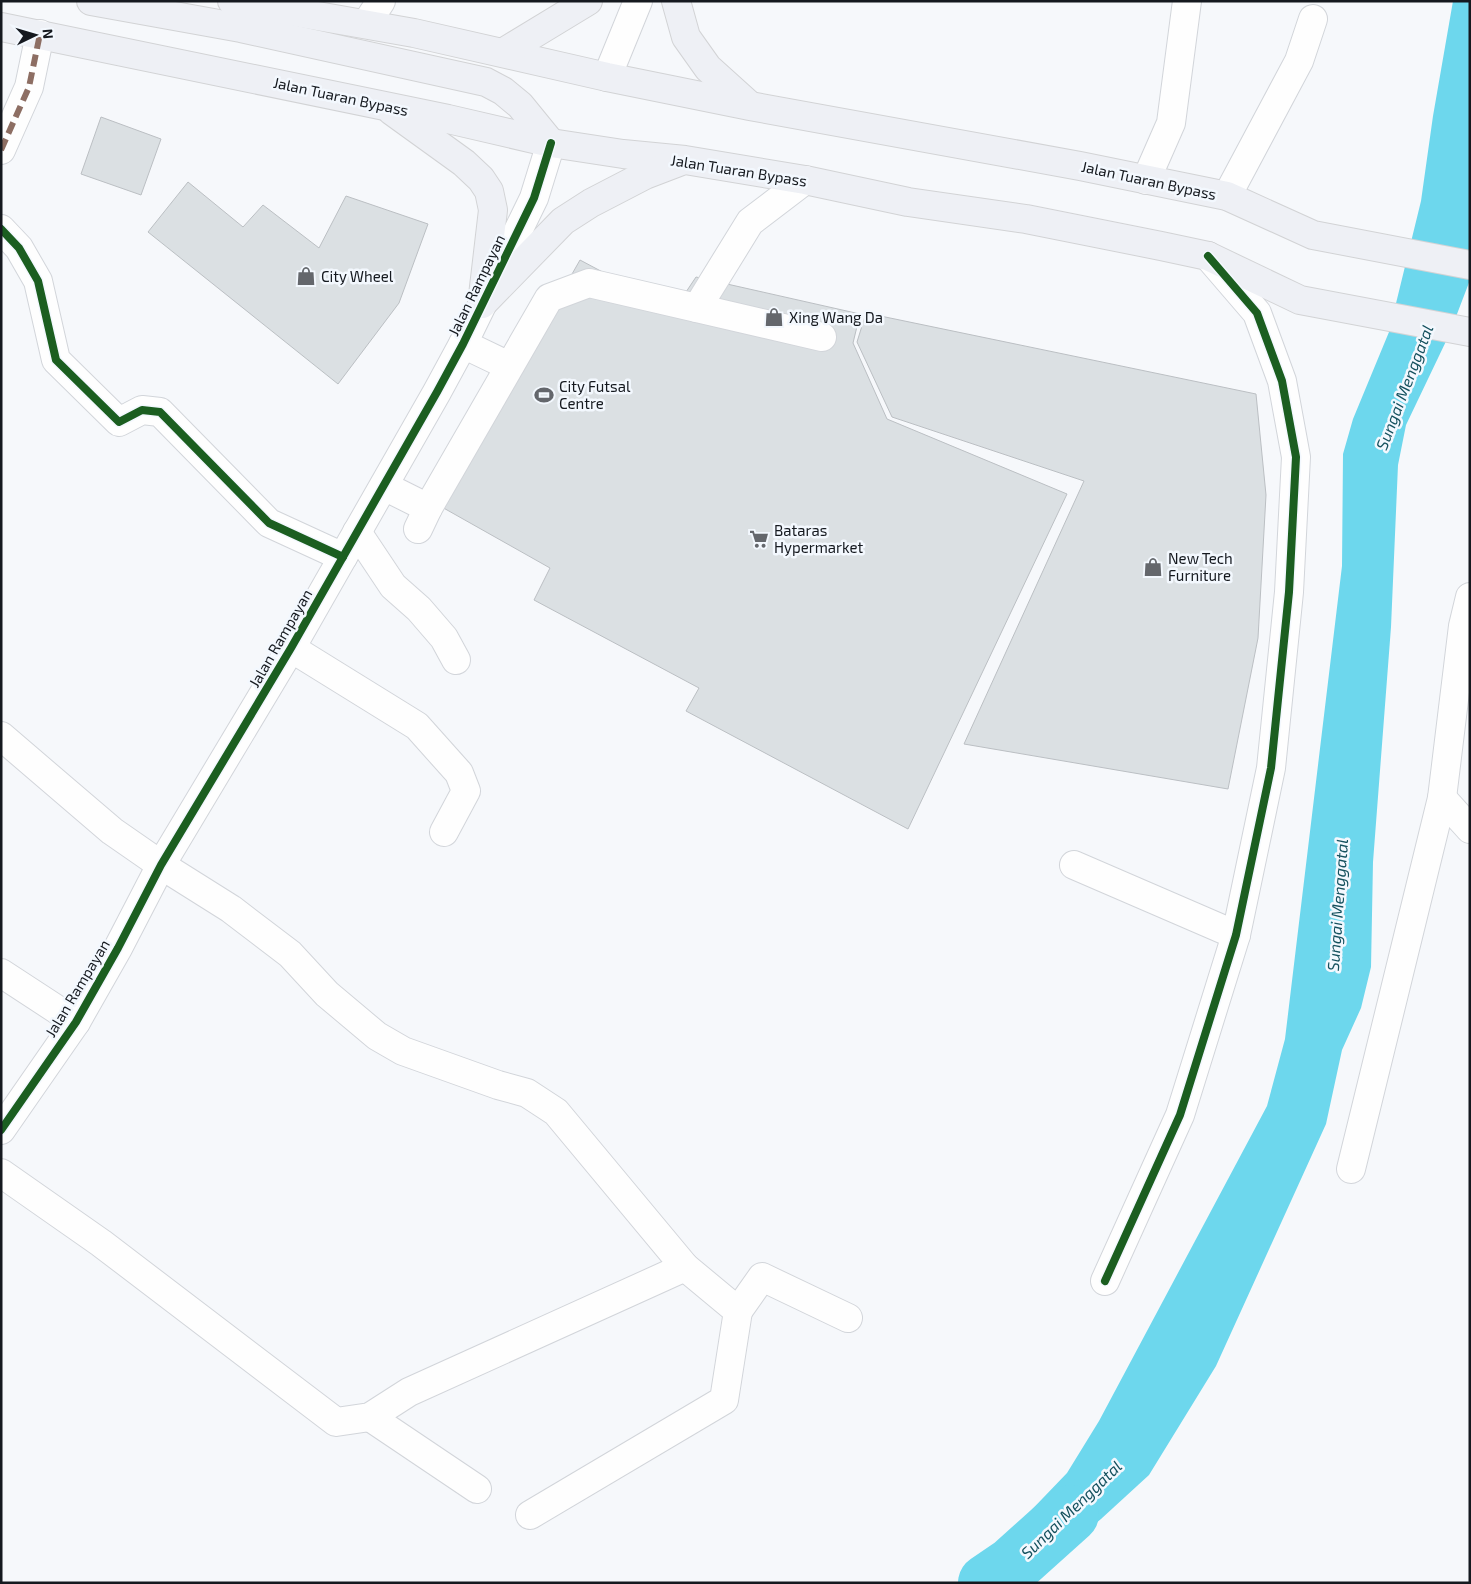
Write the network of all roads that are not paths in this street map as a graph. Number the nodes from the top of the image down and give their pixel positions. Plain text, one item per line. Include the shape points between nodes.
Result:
1 (91, 1) edge
2 (232, 1) edge
3 (381, 1) edge
4 (588, 1) edge
5 (638, 1) edge
6 (676, 1) edge
7 (1187, 1) edge
8 (1313, 19) dead end
9 (366, 24) junction
10 (1, 26) edge
11 (40, 34) junction
12 (504, 52) junction
13 (607, 77) junction
14 (384, 105) junction
15 (750, 106) junction
16 (551, 144) junction
17 (1, 150) edge
18 (685, 160) junction
19 (805, 180) junction
20 (1146, 180) junction
21 (1227, 196) junction
22 (1, 229) edge
23 (1208, 256) junction
24 (1470, 265) edge
25 (482, 304) junction
26 (696, 308) junction
27 (1470, 332) edge
28 (822, 337) dead end
29 (463, 344) junction
30 (508, 366) junction
31 (384, 486) junction
32 (358, 532) junction
33 (343, 557) junction
34 (1470, 597) edge
35 (291, 648) junction
36 (456, 660) dead end
37 (1, 736) edge
38 (1442, 798) junction
39 (1470, 829) edge
40 (444, 832) dead end
41 (1074, 865) dead end
42 (161, 866) junction
43 (1236, 935) junction
44 (1, 973) edge
45 (76, 1022) junction
46 (2, 1127) edge
47 (1351, 1169) dead end
48 (1, 1173) edge
49 (685, 1267) junction
50 (1105, 1281) dead end
51 (738, 1311) junction
52 (848, 1318) dead end
53 (370, 1417) junction
54 (477, 1489) dead end
55 (530, 1515) dead end

1 - 16 highway via 241,28 486,82 520,105
2 - 9 highway, Jalan Tuaran Bypass
3 - 9 street
4 - 12 highway
5 - 13 street
6 - 15 highway via 686,37 708,68
7 - 20 street via 1171,122
8 - 21 street via 1299,61
9 - 12 highway, Jalan Tuaran Bypass
10 - 11 highway, Jalan Tuaran Bypass
11 - 14 highway, Jalan Tuaran Bypass
11 - 17 street via 29,87
12 - 13 highway, Jalan Tuaran Bypass
13 - 15 highway, Jalan Tuaran Bypass
14 - 16 highway, Jalan Tuaran Bypass
14 - 25 highway via 464,163 489,191 493,210
15 - 20 highway, Jalan Tuaran Bypass
16 - 18 highway, Jalan Tuaran Bypass
16 - 25 street, Jalan Rampayan via 534,198
18 - 19 highway, Jalan Tuaran Bypass
18 - 25 highway via 644,175 563,222
19 - 23 highway, Jalan Tuaran Bypass via 908,202 1026,219
19 - 26 street via 750,222
20 - 21 highway, Jalan Tuaran Bypass
21 - 24 highway, Jalan Tuaran Bypass via 1313,235
22 - 33 street via 19,248 38,281 56,360 119,422 142,410 160,412 269,523
23 - 27 highway, Jalan Tuaran Bypass via 1300,300
23 - 43 street via 1257,313 1282,382 1296,457 1289,592 1271,768
25 - 29 street, Jalan Rampayan
26 - 28 street
26 - 30 street via 590,283 549,298
29 - 30 street
29 - 31 street, Jalan Rampayan
30 - 31 street via 423,518
31 - 32 street, Jalan Rampayan
32 - 33 street, Jalan Rampayan
32 - 36 street via 393,586 444,638
33 - 35 street, Jalan Rampayan
34 - 38 street via 1463,626
35 - 40 street via 417,726 459,773 466,791
35 - 42 street, Jalan Rampayan
37 - 42 street via 112,831
38 - 39 street
38 - 47 street
41 - 43 street
42 - 45 street, Jalan Rampayan
42 - 49 street via 231,909 290,954 327,994 377,1036 403,1051 527,1093 556,1112
43 - 50 street via 1180,1116
44 - 45 street
45 - 46 street, Jalan Rampayan
48 - 53 street via 101,1243 336,1422
49 - 51 street
49 - 53 street via 409,1392
51 - 52 street via 762,1278
51 - 55 street via 724,1400
53 - 54 street

